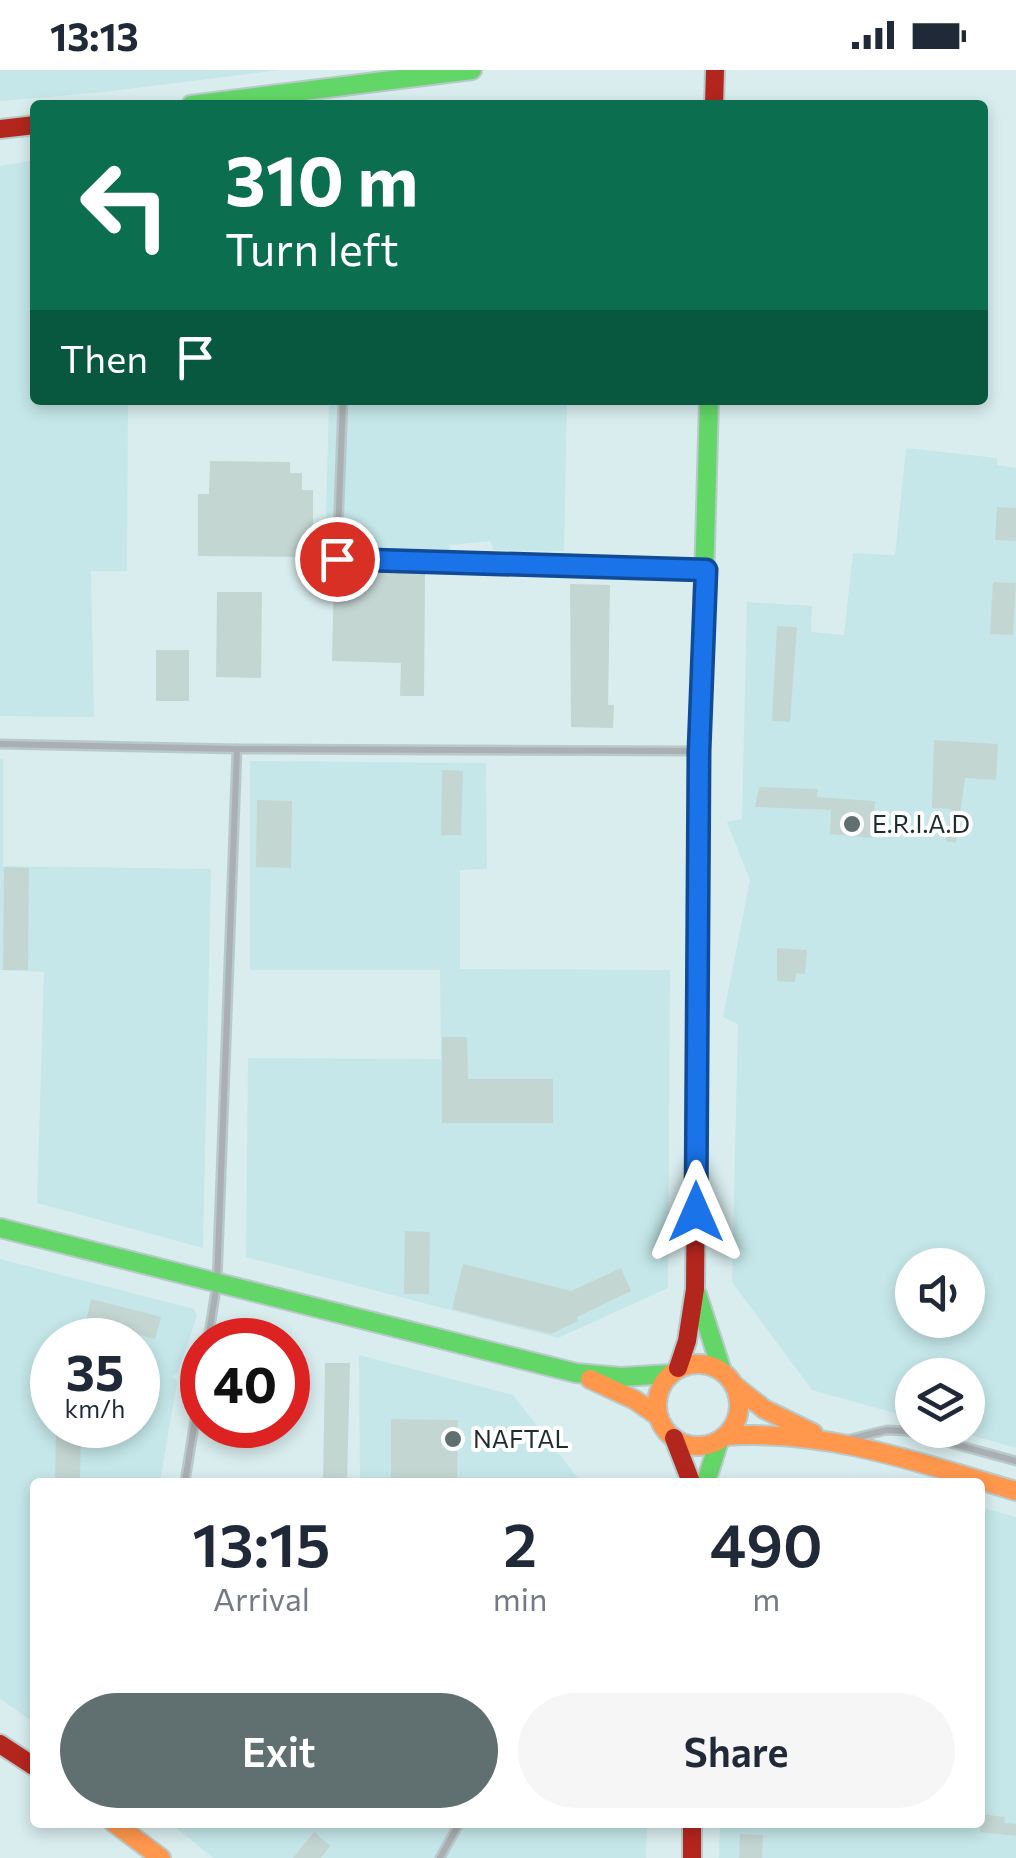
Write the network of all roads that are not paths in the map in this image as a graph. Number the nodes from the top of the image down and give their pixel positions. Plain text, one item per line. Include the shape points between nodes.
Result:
1 (472, 70) edge
2 (714, 70) edge
3 (232, 100) edge
4 (714, 100) edge
5 (30, 125) edge
6 (0, 129) edge
7 (343, 405) edge
8 (709, 405) edge
9 (706, 570) junction
10 (0, 744) edge
11 (237, 749) junction
12 (699, 751) junction
13 (0, 1228) edge
14 (218, 1283) junction
15 (695, 1289) junction
16 (212, 1318) edge
17 (674, 1371) junction
18 (576, 1372) junction
19 (728, 1378) junction
20 (658, 1416) junction
21 (674, 1438) junction
22 (722, 1438) junction
23 (833, 1441) junction
24 (191, 1448) edge
25 (1016, 1462) edge
26 (187, 1478) edge
27 (689, 1478) edge
28 (707, 1478) edge
29 (968, 1478) edge
30 (985, 1483) edge
31 (1016, 1491) edge
32 (0, 1744) edge
33 (30, 1764) edge
34 (122, 1828) edge
35 (457, 1828) edge
36 (692, 1828) edge
37 (161, 1858) edge
38 (440, 1858) edge
39 (692, 1858) edge

1 - 3 street
2 - 4 street
5 - 6 street
7 - 9 lane via 337,559
8 - 9 street
9 - 12 street
10 - 11 lane
11 - 12 lane
11 - 14 lane
12 - 15 street
13 - 14 street
14 - 16 lane
14 - 18 street
15 - 17 street via 687,1341
15 - 19 street
17 - 18 street via 621,1377
17 - 19 street via 696,1363
17 - 20 street via 657,1398
18 - 20 street
19 - 22 street via 739,1412
19 - 23 street via 764,1409
20 - 21 street
21 - 22 street via 701,1446
21 - 27 street
22 - 23 street via 764,1433
22 - 28 street
23 - 25 lane via 906,1431
23 - 29 street
24 - 26 lane
30 - 31 street
32 - 33 street
34 - 37 street
35 - 38 lane
36 - 39 street

